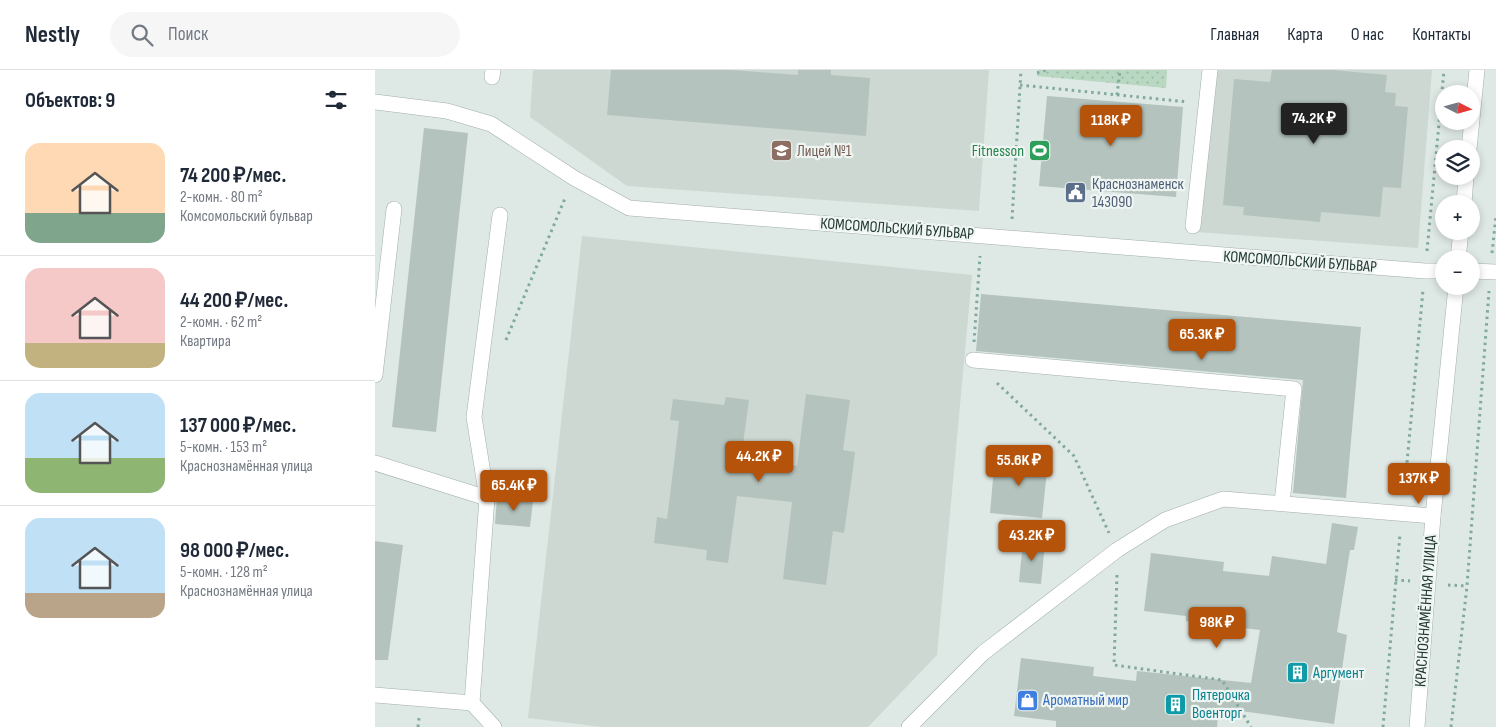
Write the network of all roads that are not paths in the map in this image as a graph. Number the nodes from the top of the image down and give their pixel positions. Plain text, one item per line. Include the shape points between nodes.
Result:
1 (1210, 70) edge
2 (1477, 70) edge
3 (375, 102) edge
4 (1470, 140) edge
5 (394, 209) dead end
6 (499, 215) dead end
7 (1193, 226) dead end
8 (1435, 271) edge
9 (1480, 271) edge
10 (1493, 272) edge
11 (1454, 295) edge
12 (973, 360) road end
13 (375, 376) edge
14 (375, 463) edge
15 (487, 498) junction
16 (1282, 503) junction
17 (1433, 516) junction
18 (375, 695) edge
19 (472, 703) junction
20 (494, 727) edge
21 (909, 727) edge
22 (1417, 727) edge

1 - 7 street
2 - 4 street
3 - 8 street, КОМСОМОЛЬСКИЙ БУЛЬВАР via 447,111 491,124 574,178 629,208
5 - 13 street
6 - 15 street via 474,417
9 - 10 street
11 - 17 street, КРАСНОЗНАМЁННАЯ УЛИЦА
12 - 16 street via 1294,389
14 - 15 street
15 - 19 street
16 - 17 street
16 - 21 street via 1223,499 1165,520 1117,550 983,654
17 - 22 street, КРАСНОЗНАМЁННАЯ УЛИЦА
18 - 19 street
19 - 20 street

